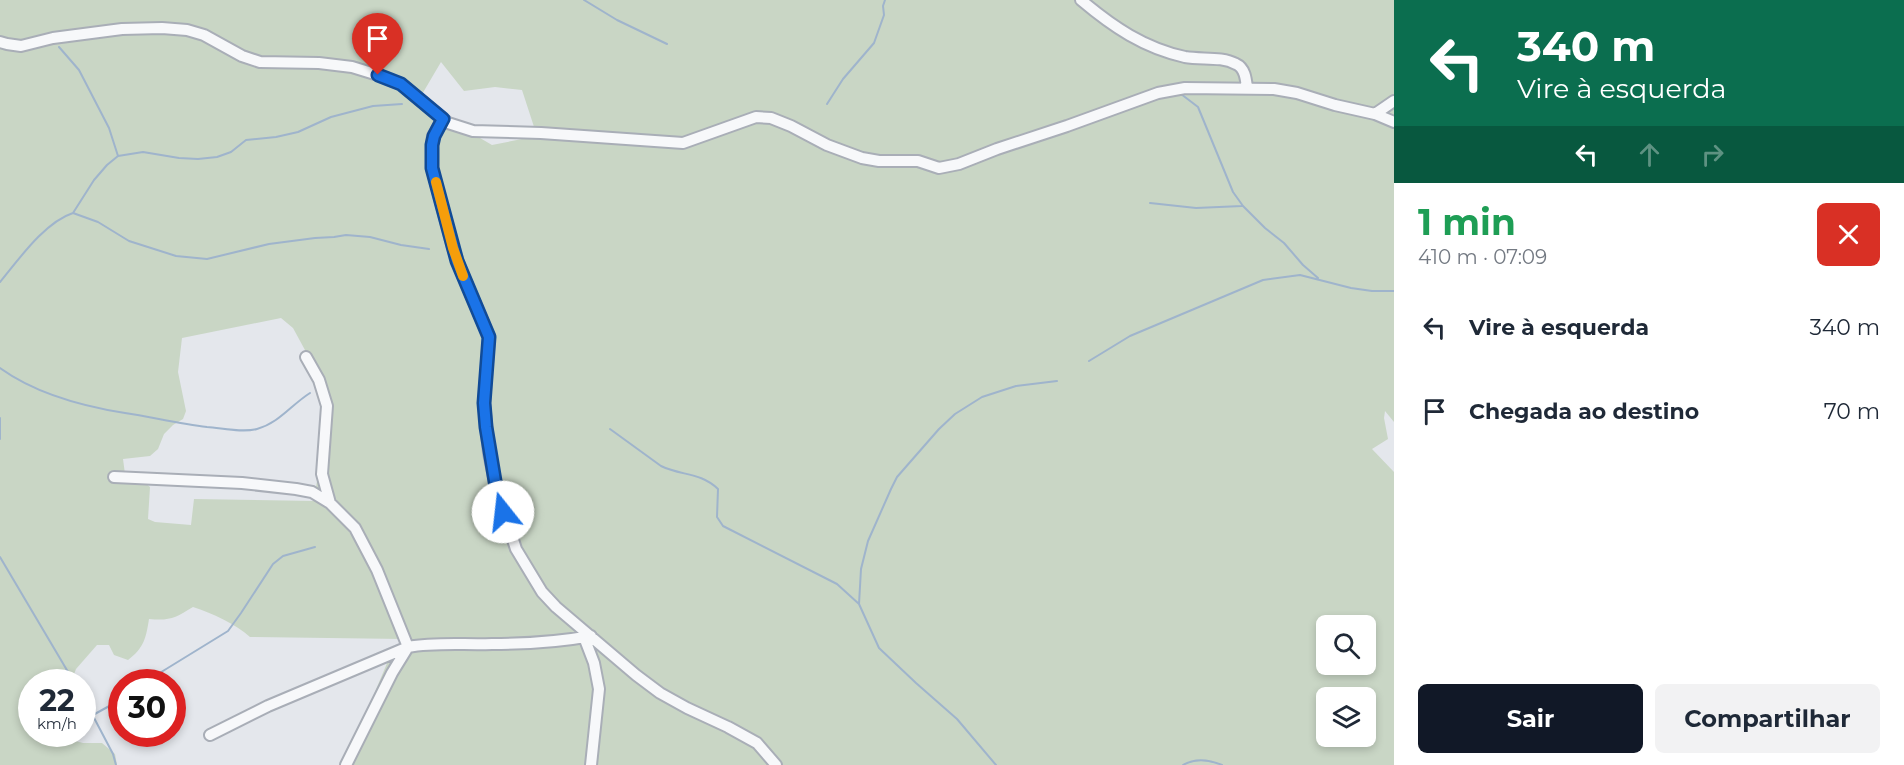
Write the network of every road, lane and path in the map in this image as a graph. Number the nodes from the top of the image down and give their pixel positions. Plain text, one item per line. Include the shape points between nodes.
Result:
1 (1080, 0) edge
2 (0, 42) edge
3 (1247, 88) junction
4 (1394, 101) edge
5 (1374, 114) junction
6 (443, 119) junction
7 (1394, 122) edge
8 (306, 357) dead end
9 (322, 474) junction
10 (114, 477) dead end
11 (307, 491) junction
12 (330, 503) junction
13 (587, 637) junction
14 (408, 647) junction
15 (210, 735) dead end
16 (346, 765) edge
17 (591, 765) edge
18 (776, 765) edge

1 - 3 street via 1114,26 1160,51 1236,64 1245,73
2 - 6 street via 21,46 123,29 187,30 260,62 319,63 378,75 401,84
3 - 5 street via 1297,93
3 - 6 street via 1185,88 1158,93 939,168 918,161 862,158 771,118 756,117 683,143 473,131
4 - 5 street
5 - 7 street
6 - 13 street via 434,136 432,168 459,265 489,337 484,403 496,487 516,549 529,573 542,592
8 - 9 street via 327,406
9 - 11 street
9 - 12 street
10 - 11 street via 242,483
11 - 12 street
12 - 14 street via 356,528
13 - 14 street via 555,642
13 - 17 street via 599,689
13 - 18 street via 660,693 757,743
14 - 15 street
14 - 16 street

